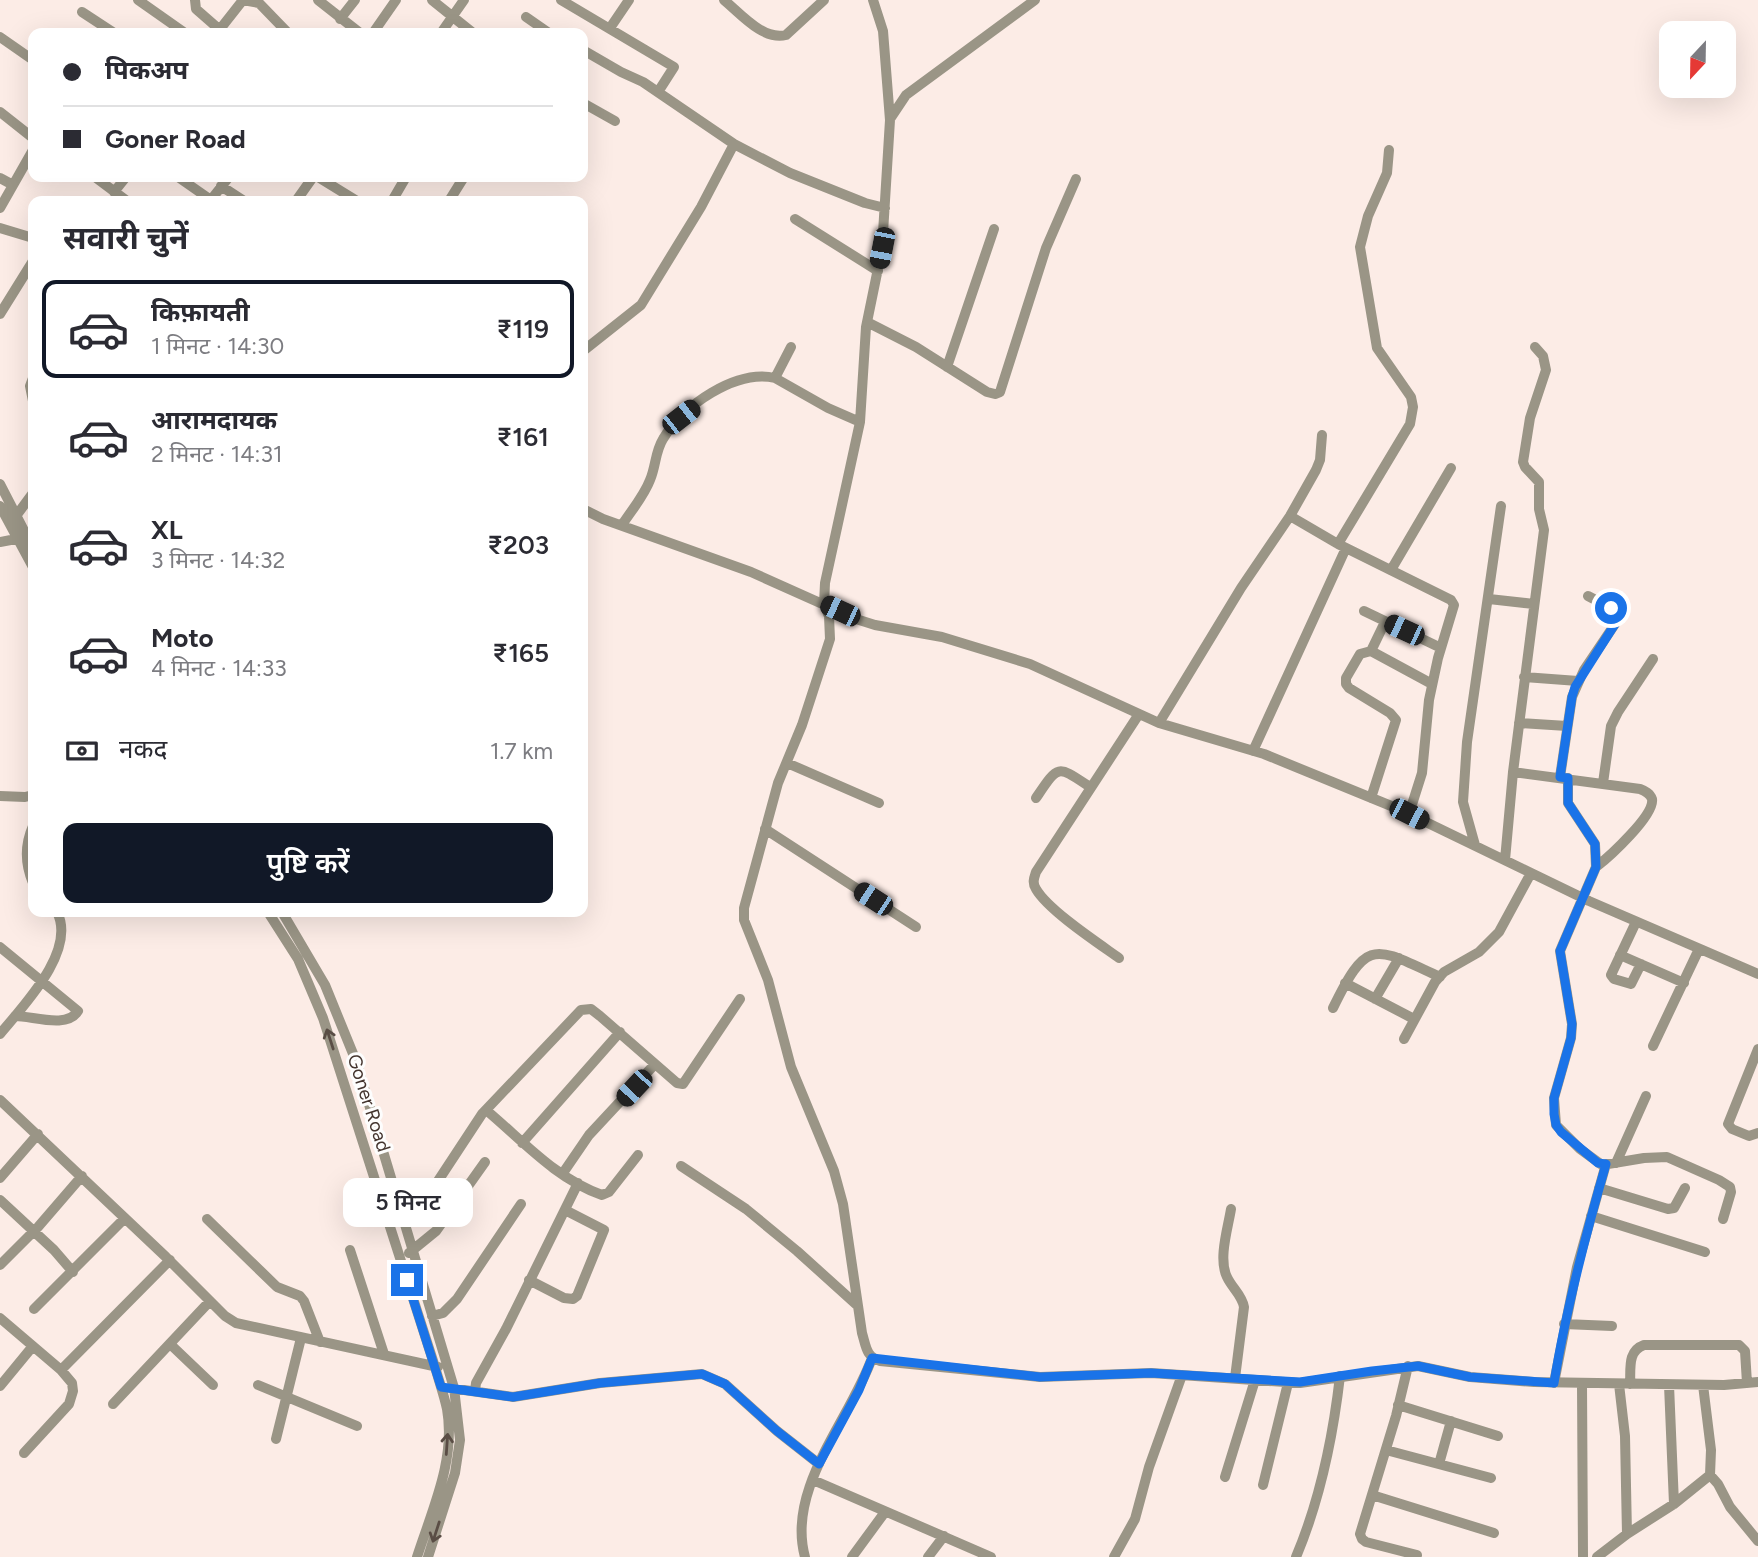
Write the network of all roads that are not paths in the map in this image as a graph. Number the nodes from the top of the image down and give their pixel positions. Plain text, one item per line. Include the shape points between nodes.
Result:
1 (138, 0) edge
2 (195, 0) edge
3 (318, 0) edge
4 (355, 0) edge
5 (396, 0) edge
6 (432, 0) edge
7 (464, 0) edge
8 (561, 0) edge
9 (629, 0) edge
10 (724, 0) edge
11 (824, 0) edge
12 (873, 0) edge
13 (1035, 0) edge
14 (82, 12) dead end
15 (452, 16) junction
16 (526, 17) dead end
17 (341, 19) junction
18 (106, 28) edge
19 (178, 28) edge
20 (215, 28) edge
21 (220, 28) edge
22 (283, 28) edge
23 (353, 28) edge
24 (376, 28) edge
25 (444, 28) edge
26 (467, 28) edge
27 (542, 28) edge
28 (610, 28) junction
29 (0, 37) edge
30 (588, 53) edge
31 (28, 57) edge
32 (657, 92) junction
33 (588, 106) edge
34 (0, 113) edge
35 (890, 120) junction
36 (615, 121) dead end
37 (28, 134) edge
38 (734, 144) junction
39 (1389, 150) dead end
40 (28, 159) edge
41 (0, 178) edge
42 (1076, 179) dead end
43 (101, 182) edge
44 (122, 182) edge
45 (185, 182) edge
46 (226, 182) edge
47 (326, 182) edge
48 (13, 185) junction
49 (114, 192) junction
50 (120, 196) edge
51 (205, 196) edge
52 (239, 196) edge
53 (349, 196) edge
54 (0, 208) edge
55 (885, 208) junction
56 (795, 219) dead end
57 (0, 228) edge
58 (994, 229) dead end
59 (28, 236) edge
60 (28, 269) edge
61 (877, 271) junction
62 (0, 314) edge
63 (867, 322) junction
64 (588, 347) edge
65 (791, 347) dead end
66 (1535, 347) dead end
67 (947, 367) junction
68 (775, 378) junction
69 (860, 422) junction
70 (1322, 435) dead end
71 (1451, 468) dead end
72 (0, 484) edge
73 (28, 500) edge
74 (0, 506) edge
75 (1501, 506) dead end
76 (588, 511) edge
77 (16, 516) junction
78 (1290, 516) junction
79 (622, 526) junction
80 (26, 541) edge
81 (0, 542) edge
82 (1342, 546) junction
83 (1391, 570) junction
84 (1588, 596) dead end
85 (1489, 599) junction
86 (824, 604) junction
87 (1534, 604) junction
88 (1364, 611) dead end
89 (1385, 622) junction
90 (1441, 648) junction
91 (1371, 651) junction
92 (1653, 659) dead end
93 (1524, 677) junction
94 (1578, 681) junction
95 (1432, 684) junction
96 (1139, 714) junction
97 (1159, 723) junction
98 (1519, 723) junction
99 (1567, 726) junction
100 (1253, 751) junction
101 (787, 763) junction
102 (1513, 772) junction
103 (1564, 778) junction
104 (1603, 783) junction
105 (1090, 787) junction
106 (0, 796) edge
107 (28, 796) edge
108 (1036, 798) dead end
109 (1371, 798) junction
110 (879, 803) dead end
111 (1409, 814) junction
112 (765, 829) junction
113 (28, 838) edge
114 (1475, 845) junction
115 (1505, 860) junction
116 (28, 861) edge
117 (1596, 867) junction
118 (1531, 873) junction
119 (1584, 899) junction
120 (58, 917) edge
121 (271, 917) edge
122 (285, 917) edge
123 (1636, 922) junction
124 (916, 927) dead end
125 (0, 947) edge
126 (1699, 949) junction
127 (1619, 955) junction
128 (1119, 958) dead end
129 (1399, 958) junction
130 (1641, 964) junction
131 (1756, 970) edge
132 (1440, 977) junction
133 (42, 981) junction
134 (1345, 983) junction
135 (1684, 983) junction
136 (740, 999) dead end
137 (1375, 999) junction
138 (1333, 1008) dead end
139 (15, 1016) junction
140 (1415, 1019) junction
141 (620, 1032) junction
142 (0, 1034) edge
143 (1404, 1039) dead end
144 (1653, 1046) dead end
145 (1758, 1049) edge
146 (356, 1061) junction
147 (655, 1064) junction
148 (339, 1066) junction
149 (1646, 1096) dead end
150 (0, 1100) edge
151 (486, 1110) junction
152 (1758, 1133) edge
153 (38, 1134) junction
154 (523, 1143) junction
155 (638, 1155) dead end
156 (485, 1162) dead end
157 (1611, 1164) junction
158 (681, 1167) dead end
159 (563, 1173) junction
160 (82, 1177) junction
161 (0, 1178) edge
162 (578, 1183) junction
163 (1599, 1188) junction
164 (1685, 1188) dead end
165 (0, 1200) edge
166 (521, 1204) dead end
167 (1231, 1209) dead end
168 (400, 1210) junction
169 (565, 1210) junction
170 (1591, 1216) junction
171 (125, 1218) junction
172 (1723, 1219) dead end
173 (206, 1220) dead end
174 (34, 1231) junction
175 (350, 1250) dead end
176 (412, 1251) junction
177 (1705, 1252) dead end
178 (400, 1258) junction
179 (170, 1260) junction
180 (0, 1265) edge
181 (73, 1272) junction
182 (528, 1280) junction
183 (210, 1301) junction
184 (858, 1306) junction
185 (34, 1309) dead end
186 (432, 1316) junction
187 (0, 1318) edge
188 (1564, 1324) junction
189 (1612, 1326) dead end
190 (301, 1338) junction
191 (320, 1342) junction
192 (170, 1344) junction
193 (33, 1346) junction
194 (384, 1354) junction
195 (872, 1358) junction
196 (447, 1365) junction
197 (1408, 1366) junction
198 (435, 1367) junction
199 (61, 1370) junction
200 (1182, 1375) junction
201 (1340, 1376) junction
202 (1235, 1378) junction
203 (1255, 1380) junction
204 (1288, 1382) junction
205 (1554, 1383) junction
206 (1752, 1383) edge
207 (1582, 1384) junction
208 (1625, 1384) junction
209 (214, 1385) dead end
210 (258, 1385) dead end
211 (1669, 1385) junction
212 (1703, 1385) junction
213 (0, 1386) edge
214 (441, 1387) junction
215 (454, 1388) junction
216 (475, 1391) junction
217 (287, 1397) junction
218 (113, 1404) dead end
219 (1398, 1405) junction
220 (1451, 1421) junction
221 (357, 1426) dead end
222 (1498, 1436) dead end
223 (276, 1439) dead end
224 (1386, 1450) junction
225 (24, 1453) dead end
226 (819, 1464) junction
227 (1438, 1464) junction
228 (1710, 1475) junction
229 (1225, 1477) dead end
230 (1491, 1478) dead end
231 (813, 1480) junction
232 (1263, 1485) dead end
233 (1372, 1495) junction
234 (1674, 1504) junction
235 (885, 1512) junction
236 (1494, 1533) dead end
237 (1627, 1534) junction
238 (944, 1536) junction
239 (1758, 1541) edge
240 (1417, 1555) dead end
241 (803, 1556) edge
242 (417, 1557) edge
243 (428, 1557) edge
244 (852, 1557) edge
245 (928, 1557) edge
246 (991, 1557) edge
247 (1114, 1557) edge
248 (1296, 1557) edge
249 (1583, 1557) edge
250 (1597, 1557) edge

1 - 19 street
2 - 20 street via 196,9
3 - 17 street
4 - 17 street
5 - 24 street
6 - 15 street
7 - 15 street
8 - 28 street
9 - 28 street
10 - 11 street via 762,31 778,37
12 - 35 street via 883,31
13 - 35 street via 906,95
14 - 18 street
15 - 25 street
15 - 26 street
16 - 27 street
17 - 23 street
21 - 22 street via 243,1 251,1 259,3
28 - 32 street via 674,66
29 - 31 street
30 - 32 street
32 - 38 street
33 - 36 street
34 - 37 street
35 - 55 street
38 - 55 street via 790,173
38 - 64 street via 641,305
39 - 82 street via 1387,173 1362,235 1360,255 1377,348 1411,397 1413,416
40 - 48 street
41 - 48 street
42 - 67 street via 1046,248 1000,392 987,392
43 - 49 street
44 - 49 street
45 - 51 street
46 - 52 street
47 - 53 street
48 - 54 street
49 - 50 street
55 - 61 street
56 - 61 street
57 - 59 street
58 - 67 street
60 - 62 street
61 - 63 street
63 - 67 street
63 - 69 street
65 - 68 street
66 - 87 street via 1544,356 1546,370 1530,418 1523,461 1539,482 1544,530
68 - 69 street
68 - 79 street via 725,384 681,417 662,441 650,480
69 - 86 street
70 - 78 street via 1320,460
71 - 83 street
72 - 77 street
73 - 77 street
74 - 80 street
75 - 85 street
76 - 79 street
77 - 80 street
78 - 82 street
78 - 97 street
79 - 86 street via 751,572
80 - 81 street
82 - 83 street
82 - 100 street
83 - 90 street via 1451,600 1453,613
84 - 94 street via 1611,608 1617,618
85 - 87 street
85 - 114 street via 1467,742 1463,802
86 - 96 street via 875,625 942,637 1030,664
86 - 101 street via 830,639
87 - 93 street
88 - 89 street
89 - 90 street
89 - 91 street
90 - 95 street
91 - 95 street
91 - 109 street via 1360,654 1346,684 1396,720
92 - 104 street via 1611,726
93 - 94 street
93 - 98 street
94 - 99 street
95 - 111 street via 1422,773
96 - 97 street
96 - 105 street
97 - 100 street
98 - 99 street
98 - 102 street
99 - 103 street
100 - 109 street
101 - 110 street
101 - 112 street
102 - 103 street
102 - 115 street
103 - 104 street
103 - 117 street via 1568,803 1595,844
104 - 117 street via 1640,789 1652,801 1649,814
105 - 108 street via 1057,770
105 - 128 street via 1033,881 1037,891 1069,921
106 - 107 street
109 - 111 street
111 - 114 street
112 - 124 street
112 - 184 street via 744,920 768,980 791,1067 834,1171
113 - 116 street
114 - 115 street
115 - 118 street
117 - 119 street
118 - 119 street
118 - 132 street via 1490,943
119 - 123 street
119 - 157 street via 1560,951 1572,1024 1554,1114 1561,1132 1598,1163
120 - 133 street via 61,930 54,963
148 -> 121 street, Goner Road via 298,959
122 - 146 street, Goner Road via 325,985
123 - 126 street
123 - 127 street
125 - 133 street
126 - 131 street
126 - 135 street
127 - 130 street
127 - 130 street via 1611,975 1614,979 1631,984
129 - 132 street
129 - 134 street via 1371,954
129 - 137 street
130 - 135 street
132 - 140 street
133 - 139 street
133 - 139 street via 75,1006 77,1015 63,1021
134 - 137 street
134 - 138 street
135 - 144 street
136 - 147 street via 687,1082 677,1083
137 - 140 street
139 - 142 street
140 - 143 street
141 - 147 street
141 - 151 street via 591,1009 581,1010
141 - 154 street
145 - 152 street via 1728,1124 1749,1136
146 - 148 street
146 - 168 street, Goner Road
147 - 159 street via 589,1135
148 - 178 street, Goner Road
149 - 157 street
150 - 153 street
151 - 154 street
151 - 168 street via 432,1190 422,1201
153 - 160 street
153 - 161 street
154 - 159 street
155 - 162 street via 609,1192 602,1195
156 - 176 street via 436,1231
157 - 163 street
157 - 172 street via 1667,1157 1719,1180 1731,1192
158 - 184 street via 754,1216
159 - 162 street
160 - 171 street
160 - 174 street
162 - 169 street
163 - 164 street via 1668,1209 1678,1204
163 - 170 street
165 - 174 street
166 - 186 street via 457,1299 443,1313
167 - 202 street via 1224,1265 1244,1307
168 - 176 street, Goner Road
169 - 182 street
169 - 182 street via 604,1230 577,1296 564,1298
170 - 177 street
170 - 188 street
171 - 179 street
171 - 181 street
173 - 191 street via 277,1287 300,1296
174 - 180 street
174 - 181 street
175 - 194 street
176 - 178 street
176 - 186 street, Goner Road
178 - 198 street, Goner Road
179 - 183 street
179 - 199 street
181 - 185 street
182 - 216 street
183 - 190 street via 236,1323
183 - 192 street
184 - 195 street
186 - 196 street, Goner Road
187 - 193 street
188 - 189 street
188 - 205 street
190 - 191 street
190 - 217 street
191 - 194 street
192 - 209 street
192 - 218 street
193 - 199 street
193 - 213 street
194 - 198 street
195 - 200 street via 1040,1377
195 - 226 street
196 - 198 street
196 - 215 street, Goner Road
197 - 201 street
197 - 205 street via 1470,1377
197 - 219 street
198 - 214 street, Goner Road
199 - 225 street via 72,1383 69,1404
200 - 202 street
200 - 247 street via 1135,1520
201 - 204 street
201 - 248 street via 1333,1435
202 - 203 street
203 - 204 street
203 - 229 street
204 - 232 street
205 - 207 street
206 - 208 street via 1745,1351 1739,1345 1644,1345 1631,1354
206 - 212 street
207 - 208 street
207 - 249 street
208 - 211 street
208 - 237 street
210 - 217 street
211 - 212 street
211 - 234 street
212 - 228 street
214 - 215 street
242 -> 214 street, Goner Road via 445,1471 449,1438
215 - 216 street
215 -> 243 street, Goner Road via 460,1440 455,1473
216 - 226 street via 513,1397 702,1374 725,1384
217 - 221 street
217 - 223 street
219 - 220 street
219 - 224 street
220 - 222 street
220 - 227 street
224 - 227 street
224 - 233 street
226 - 231 street
227 - 230 street
228 - 234 street
228 - 239 street
231 - 235 street
231 - 241 street via 800,1528
233 - 236 street
233 - 240 street via 1362,1539
234 - 237 street
235 - 238 street
235 - 244 street
237 - 250 street
238 - 245 street
238 - 246 street

